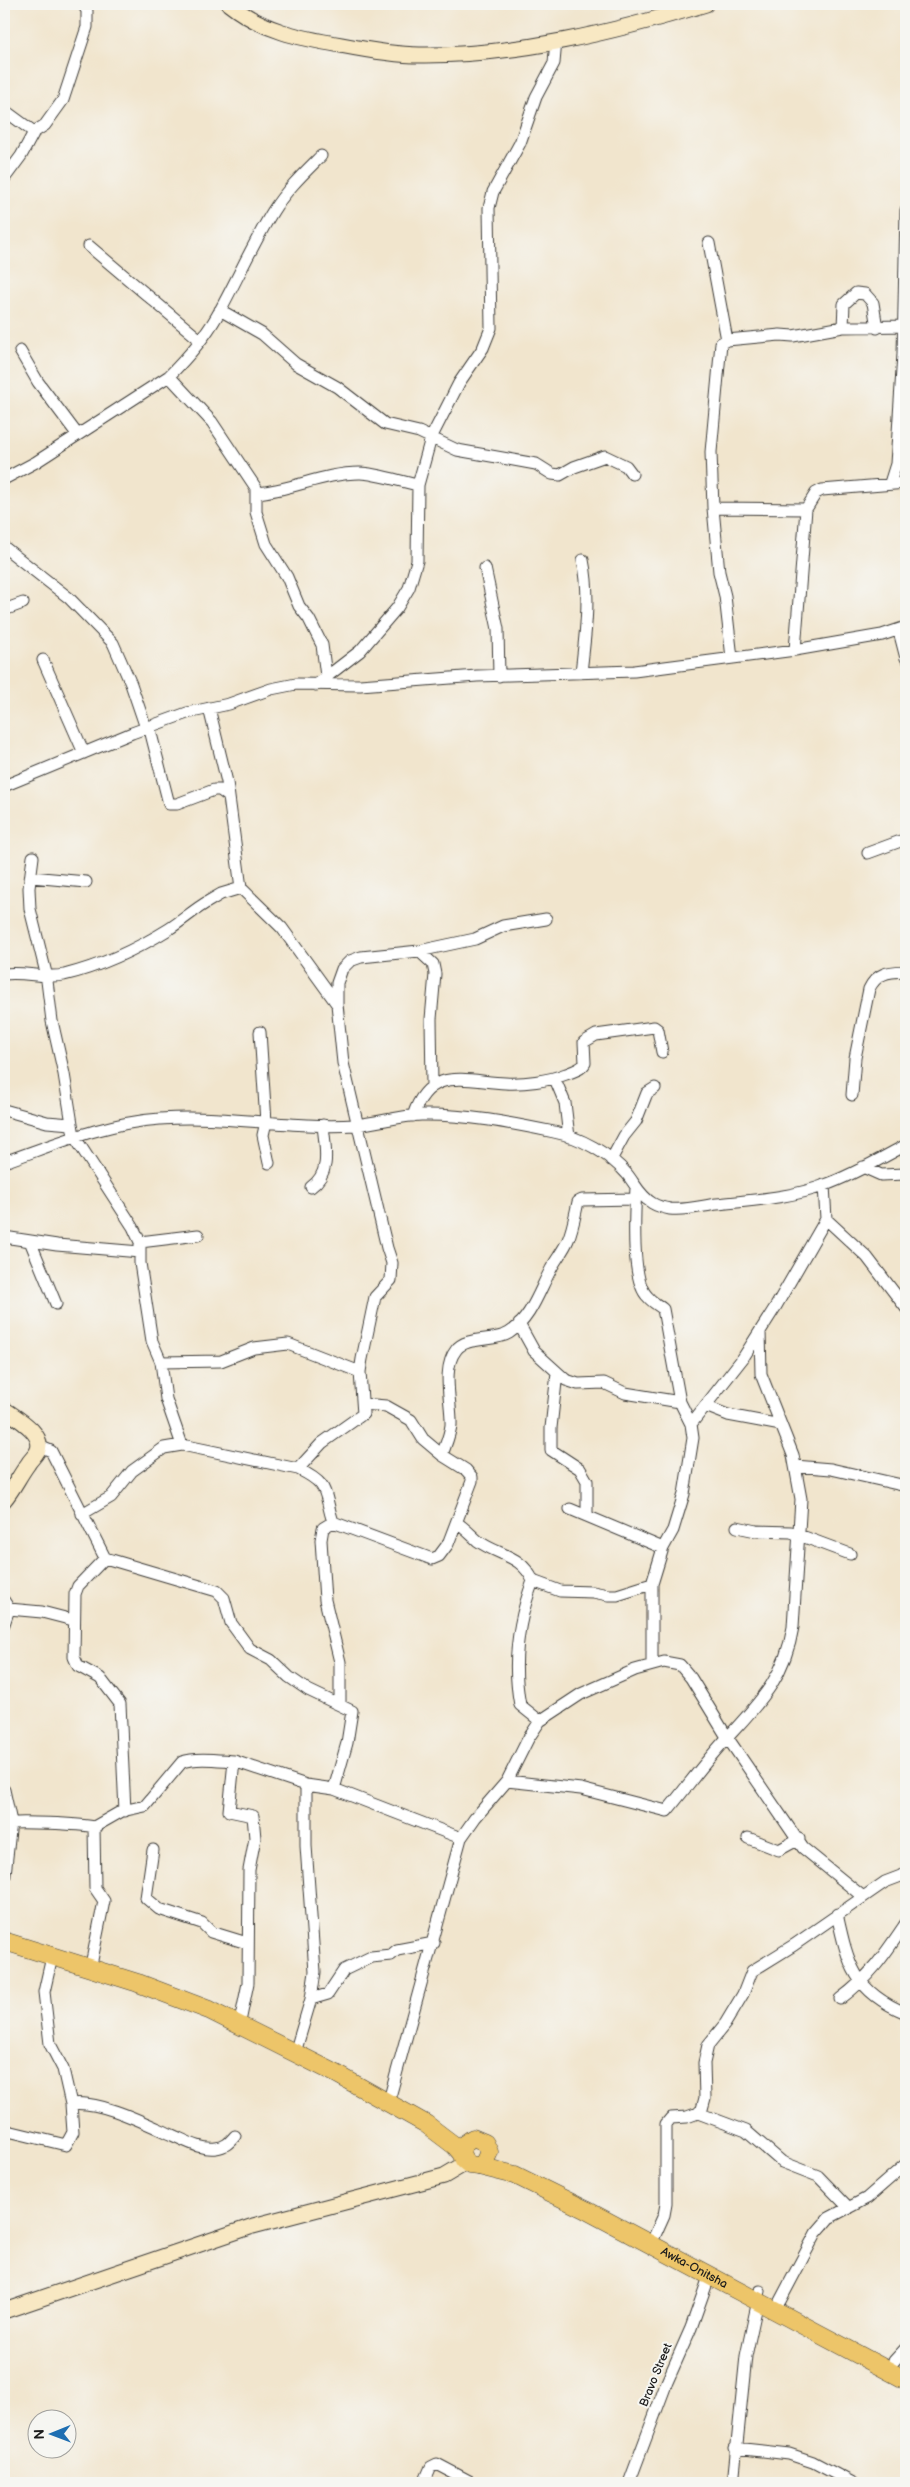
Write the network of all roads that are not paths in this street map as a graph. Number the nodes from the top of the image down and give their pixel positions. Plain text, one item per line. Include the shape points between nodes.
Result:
1 (83, 4) edge
2 (229, 4) edge
3 (706, 4) edge
4 (556, 41) junction
5 (4, 110) edge
6 (34, 132) junction
7 (321, 156) dead end
8 (4, 179) edge
9 (906, 210) edge
10 (709, 243) dead end
11 (89, 246) dead end
12 (220, 310) junction
13 (843, 327) junction
14 (904, 327) edge
15 (877, 328) junction
16 (199, 339) junction
17 (727, 340) junction
18 (20, 350) dead end
19 (169, 376) junction
20 (77, 434) junction
21 (431, 438) junction
22 (632, 474) dead end
23 (4, 479) edge
24 (890, 483) junction
25 (906, 483) edge
26 (418, 485) junction
27 (257, 493) junction
28 (713, 508) junction
29 (806, 509) junction
30 (4, 547) edge
31 (583, 560) dead end
32 (485, 568) dead end
33 (23, 603) dead end
34 (4, 610) edge
35 (902, 629) edge
36 (795, 650) junction
37 (732, 658) junction
38 (906, 658) edge
39 (43, 660) dead end
40 (581, 672) junction
41 (326, 676) junction
42 (499, 676) junction
43 (316, 685) junction
44 (208, 708) junction
45 (147, 727) junction
46 (84, 753) junction
47 (4, 786) edge
48 (228, 796) junction
49 (906, 839) edge
50 (868, 853) dead end
51 (34, 857) dead end
52 (31, 877) junction
53 (86, 882) dead end
54 (241, 888) junction
55 (546, 919) dead end
56 (419, 951) junction
57 (906, 971) edge
58 (4, 974) edge
59 (46, 978) junction
60 (337, 1004) junction
61 (260, 1032) dead end
62 (662, 1052) dead end
63 (554, 1079) junction
64 (432, 1085) junction
65 (655, 1088) dead end
66 (852, 1095) dead end
67 (4, 1110) edge
68 (413, 1116) junction
69 (266, 1122) junction
70 (71, 1124) junction
71 (323, 1125) junction
72 (356, 1125) junction
73 (74, 1136) junction
74 (568, 1137) junction
75 (906, 1145) edge
76 (612, 1160) junction
77 (4, 1162) edge
78 (269, 1163) dead end
79 (863, 1167) junction
80 (906, 1174) edge
81 (824, 1185) junction
82 (636, 1186) junction
83 (311, 1187) dead end
84 (636, 1199) junction
85 (826, 1219) junction
86 (198, 1235) dead end
87 (4, 1237) edge
88 (30, 1241) junction
89 (140, 1247) junction
90 (56, 1304) dead end
91 (906, 1308) edge
92 (519, 1324) junction
93 (760, 1331) junction
94 (161, 1362) junction
95 (360, 1372) junction
96 (557, 1373) junction
97 (680, 1402) junction
98 (363, 1404) junction
99 (705, 1406) junction
100 (4, 1409) edge
101 (691, 1424) junction
102 (781, 1425) junction
103 (182, 1445) junction
104 (39, 1446) junction
105 (442, 1455) junction
106 (795, 1466) junction
107 (298, 1469) junction
108 (906, 1486) edge
109 (4, 1500) edge
110 (570, 1509) dead end
111 (82, 1514) junction
112 (588, 1516) junction
113 (333, 1522) junction
114 (458, 1522) junction
115 (737, 1527) dead end
116 (800, 1535) junction
117 (663, 1548) junction
118 (850, 1554) dead end
119 (105, 1558) junction
120 (533, 1581) junction
121 (652, 1584) junction
122 (7, 1605) edge
123 (73, 1620) junction
124 (4, 1624) edge
125 (652, 1664) junction
126 (340, 1703) junction
127 (540, 1722) junction
128 (727, 1738) junction
129 (234, 1762) junction
130 (507, 1781) junction
131 (306, 1785) junction
132 (334, 1789) junction
133 (4, 1790) edge
134 (125, 1811) junction
135 (7, 1823) edge
136 (94, 1827) junction
137 (461, 1838) junction
138 (748, 1838) dead end
139 (799, 1839) junction
140 (153, 1850) dead end
141 (906, 1874) edge
142 (4, 1883) edge
143 (862, 1896) junction
144 (837, 1914) junction
145 (906, 1923) edge
146 (4, 1932) edge
147 (4, 1941) edge
148 (247, 1943) junction
149 (434, 1943) junction
150 (52, 1957) junction
151 (92, 1960) junction
152 (861, 1983) junction
153 (311, 1999) junction
154 (840, 1999) dead end
155 (906, 2013) edge
156 (241, 2017) junction
157 (297, 2046) junction
158 (391, 2093) junction
159 (71, 2104) junction
160 (698, 2113) junction
161 (4, 2130) edge
162 (234, 2136) dead end
163 (469, 2155) junction
164 (906, 2164) edge
165 (848, 2207) junction
166 (653, 2240) junction
167 (709, 2278) junction
168 (759, 2296) junction
169 (780, 2301) junction
170 (4, 2311) edge
171 (902, 2359) edge
172 (906, 2380) edge
173 (735, 2448) junction
174 (424, 2483) edge
175 (473, 2483) edge
176 (629, 2483) edge
177 (733, 2483) edge
178 (853, 2483) edge

1 - 6 street via 87,11 87,27 63,100 44,125
2 - 4 main road via 274,31 383,52 419,55 468,53
3 - 4 main road via 615,30
4 - 21 street via 554,63 536,97 520,143 493,192 489,208 491,328 483,348 459,382
5 - 6 street
6 - 8 street
7 - 12 street via 298,179 274,211
9 - 14 street
10 - 17 street
11 - 16 street
12 - 16 street
12 - 21 street via 262,334 296,364 337,387 385,424
13 - 15 street
13 - 15 street via 844,304 856,293 865,294 873,303
13 - 17 street via 793,336
14 - 15 street
14 - 24 street via 896,464
16 - 19 street
17 - 28 street via 721,343 719,355 712,452
18 - 20 street via 38,382
19 - 20 street
19 - 27 street via 212,422
20 - 23 street
21 - 22 street via 457,450 536,464 552,474 560,475 605,456 626,466
21 - 26 street
24 - 25 street
24 - 29 street via 822,490 811,499
26 - 27 street via 363,473 312,479
26 - 41 street via 417,561 408,588 397,608 360,651
27 - 41 street via 256,512 266,544 322,645
28 - 29 street
28 - 37 street
29 - 36 street
30 - 45 street via 69,598 113,643
31 - 40 street via 587,609
32 - 42 street via 498,629
33 - 34 street
35 - 36 street
35 - 38 street
36 - 37 street
37 - 40 street via 634,670
39 - 46 street
40 - 42 street
41 - 43 street
42 - 43 street
43 - 44 street via 296,684 271,689
44 - 45 street
44 - 48 street
45 - 46 street
45 - 48 street via 169,804 214,790
46 - 47 street
48 - 54 street
49 - 50 street
51 - 52 street
52 - 53 street
52 - 59 street via 30,908
54 - 59 street via 221,894 139,947 65,975
54 - 60 street via 282,928
55 - 56 street via 503,926 475,939
56 - 60 street via 367,956 350,961 339,975
56 - 64 street via 433,964 435,974 431,1019
57 - 66 street via 884,972 872,981 855,1058
58 - 59 street via 32,973
59 - 70 street
60 - 72 street via 343,1063
61 - 69 street
62 - 63 street via 658,1030 654,1027 596,1035 584,1042 584,1066
63 - 64 street via 506,1083 449,1079
63 - 74 street via 566,1103
64 - 68 street via 422,1095
65 - 76 street via 647,1093 636,1121
67 - 70 street via 47,1122
68 - 72 street
68 - 74 street via 474,1118 557,1132
69 - 71 street
69 - 73 street via 159,1119 128,1122
69 - 78 street via 264,1135
70 - 73 street
71 - 72 street
71 - 83 street via 325,1170
72 - 95 street via 392,1272 388,1285 375,1297
73 - 77 street
73 - 89 street via 133,1227
74 - 76 street via 596,1148
75 - 79 street
76 - 82 street
79 - 80 street via 881,1175
79 - 81 street
81 - 82 street via 789,1195 680,1209 652,1203
81 - 85 street
82 - 84 street
84 - 92 street via 578,1202 563,1251 532,1308
84 - 97 street via 634,1238 640,1282 646,1297 663,1309
85 - 91 street via 867,1258
85 - 93 street
86 - 89 street
87 - 88 street
88 - 89 street
88 - 90 street
89 - 94 street via 148,1322
92 - 96 street via 534,1351
92 - 105 street via 509,1334 462,1344 455,1350 450,1364 451,1427
93 - 99 street via 724,1385
93 - 102 street via 761,1374
94 - 95 street via 220,1361 254,1348 288,1344
94 - 103 street via 166,1399
95 - 98 street
96 - 97 street via 578,1384 604,1383 625,1393
96 - 112 street via 552,1450 580,1469 587,1481
97 - 101 street
98 - 105 street via 386,1406 412,1420 423,1439
98 - 107 street via 361,1417 322,1444
99 - 101 street
99 - 102 street via 728,1415
100 - 104 main road via 29,1428
101 - 117 street via 693,1438 684,1494 673,1530
102 - 106 street
103 - 107 street
103 - 111 street via 164,1448 132,1471 111,1497
104 - 109 main road
104 - 111 street via 51,1451
105 - 114 street via 472,1477
106 - 108 street via 831,1469
106 - 116 street via 801,1499
107 - 113 street via 315,1477 324,1488
110 - 112 street
111 - 119 street
112 - 117 street
113 - 114 street via 432,1559 439,1556 448,1544
113 - 126 street via 323,1528 321,1540 325,1600 340,1662
114 - 120 street via 479,1541 509,1555 529,1571
115 - 116 street
116 - 118 street
116 - 128 street via 790,1647 784,1664 766,1695
117 - 121 street
119 - 123 street via 78,1586
119 - 126 street via 218,1591 224,1598 231,1623 250,1649 271,1660 308,1690
120 - 121 street via 560,1591 608,1595
120 - 127 street via 516,1648 517,1679 520,1705
121 - 125 street
122 - 123 street
122 - 124 street
123 - 134 street via 74,1657 78,1666 100,1678 120,1704
125 - 127 street via 581,1694
125 - 128 street via 680,1665
126 - 132 street via 353,1713
127 - 130 street
128 - 130 street via 667,1812 581,1789
128 - 139 street
129 - 131 street
129 - 134 street via 182,1762 145,1806
129 - 148 street via 230,1811 253,1816 256,1825 249,1870
130 - 137 street
131 - 132 street
131 - 153 street via 306,1846 315,1972
132 - 137 street
133 - 135 street
134 - 136 street
135 - 136 street via 81,1823
135 - 142 street
136 - 151 street via 95,1888 104,1901
137 - 149 street
138 - 139 street via 779,1850
139 - 143 street via 803,1848
140 - 148 street via 146,1898 159,1908 202,1923 211,1932
141 - 143 street
143 - 144 street
144 - 152 street via 846,1951
144 - 160 street via 752,1972 725,2024 708,2045 704,2062 704,2105
145 - 152 street via 886,1955
146 - 151 main road
147 - 150 main road
148 - 156 street via 248,1983
149 - 153 street via 371,1957 344,1970 328,1994
149 - 158 street
150 - 159 street via 44,1992 50,2044 63,2069
150 - 163 main road via 138,1983 216,2013 334,2072 426,2124
151 - 156 main road via 171,1986
152 - 154 street
152 - 155 street
153 - 157 street
156 - 157 main road
157 - 158 main road
158 - 163 main road
159 - 161 street via 73,2132 66,2145
159 - 162 street via 82,2102 97,2106 201,2147 227,2145
160 - 165 street via 746,2131 782,2162 818,2176
160 - 166 street via 671,2118 666,2124 666,2204
163 - 166 main road, Awka-Onitsha
163 - 166 main road, Awka-Onitsha via 488,2158 488,2146 506,2162 569,2191
163 - 170 main road via 444,2176 253,2226
164 - 165 street via 867,2198
165 - 169 street via 829,2218 816,2233
166 - 167 main road, Awka-Onitsha
166 - 168 main road, Awka-Onitsha
167 - 168 main road, Awka-Onitsha
167 - 176 street, Bravo Street
168 - 169 main road, Awka-Onitsha
168 - 172 main road, Awka-Onitsha
168 - 173 street via 746,2356
169 - 171 main road, Awka-Onitsha
173 - 177 street
173 - 178 street via 789,2454 813,2462
174 - 175 street via 431,2467 437,2464

